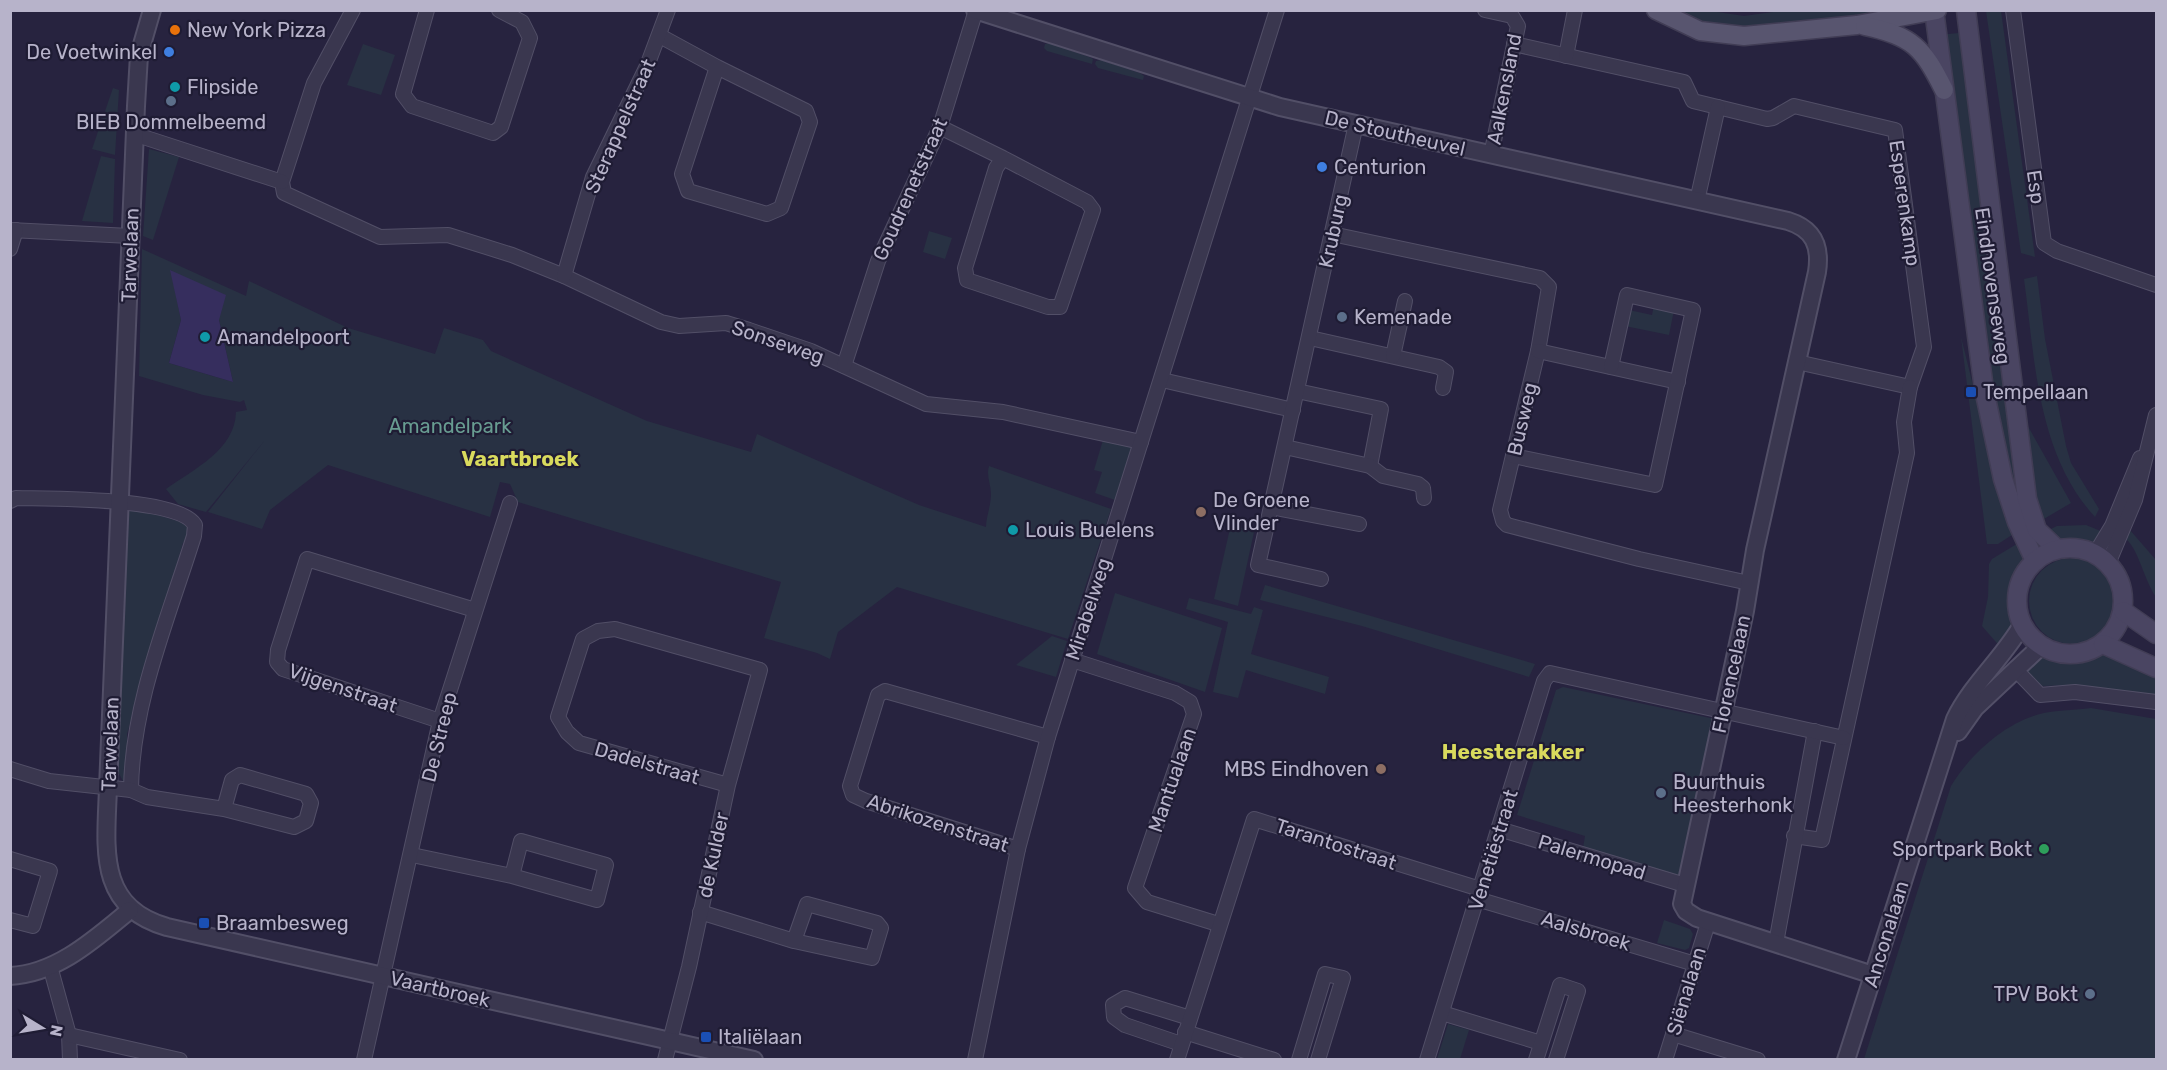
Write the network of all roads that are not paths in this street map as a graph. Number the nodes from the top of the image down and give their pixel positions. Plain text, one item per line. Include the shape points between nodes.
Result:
1 (152, 10) edge
2 (353, 10) edge
3 (427, 10) edge
4 (499, 10) edge
5 (668, 10) edge
6 (1277, 10) edge
7 (1485, 10) edge
8 (1575, 10) edge
9 (1656, 10) edge
10 (1966, 10) edge
11 (2013, 10) edge
12 (976, 11) edge
13 (1935, 11) edge
14 (1857, 25) junction
15 (660, 36) junction
16 (1515, 45) junction
17 (1566, 56) junction
18 (717, 67) junction
19 (1944, 90) junction
20 (1250, 97) junction
21 (1718, 107) junction
22 (1356, 124) junction
23 (940, 127) junction
24 (135, 134) junction
25 (1491, 155) junction
26 (1003, 158) junction
27 (283, 187) junction
28 (1697, 201) junction
29 (14, 230) edge
30 (1332, 234) junction
31 (130, 236) junction
32 (1816, 242) joint
33 (10, 249) edge
34 (564, 276) junction
35 (2157, 285) edge
36 (1405, 301) dead end
37 (1310, 338) junction
38 (1538, 351) junction
39 (1393, 356) junction
40 (1797, 362) junction
41 (844, 366) junction
42 (1611, 367) junction
43 (1162, 380) junction
44 (1678, 381) junction
45 (1910, 387) junction
46 (1443, 388) dead end
47 (1297, 391) junction
48 (1293, 410) junction
49 (2157, 415) edge
50 (1141, 442) junction
51 (1285, 447) junction
52 (1514, 456) junction
53 (1370, 466) junction
54 (1424, 498) dead end
55 (10, 501) edge
56 (120, 501) junction
57 (510, 503) dead end
58 (1271, 507) junction
59 (1359, 524) dead end
60 (2056, 549) junction
61 (2102, 559) junction
62 (2035, 561) junction
63 (1322, 579) dead end
64 (1749, 582) junction
65 (475, 610) junction
66 (2123, 611) junction
67 (2022, 625) junction
68 (2157, 634) edge
69 (2103, 644) junction
70 (2041, 646) junction
71 (1072, 660) junction
72 (2015, 669) junction
73 (760, 670) joint
74 (2154, 670) edge
75 (2157, 702) edge
76 (1724, 712) junction
77 (441, 721) junction
78 (1815, 731) junction
79 (1048, 737) junction
80 (1844, 738) junction
81 (1948, 740) junction
82 (11, 772) edge
83 (728, 785) junction
84 (108, 788) junction
85 (131, 790) junction
86 (224, 809) junction
87 (1499, 829) junction
88 (1794, 836) junction
89 (1018, 849) junction
90 (412, 855) junction
91 (10, 859) edge
92 (512, 876) junction
93 (1685, 885) junction
94 (1479, 894) junction
95 (130, 910) junction
96 (700, 912) junction
97 (10, 920) edge
98 (1708, 922) junction
99 (1218, 924) junction
100 (794, 940) junction
101 (1776, 944) junction
102 (1695, 964) junction
103 (50, 966) junction
104 (1873, 975) junction
105 (10, 976) edge
106 (384, 976) junction
107 (1442, 1012) junction
108 (1190, 1018) junction
109 (1673, 1034) junction
110 (69, 1035) junction
111 (1183, 1038) junction
112 (668, 1040) junction
113 (1541, 1043) junction
114 (70, 1059) edge
115 (180, 1059) edge
116 (364, 1059) edge
117 (665, 1059) edge
118 (754, 1059) edge
119 (975, 1059) edge
120 (1177, 1059) edge
121 (1274, 1059) edge
122 (1299, 1059) edge
123 (1318, 1059) edge
124 (1427, 1059) edge
125 (1536, 1059) edge
126 (1556, 1059) edge
127 (1665, 1059) edge
128 (1758, 1059) edge
129 (1846, 1059) edge

1 - 24 street, Tarwelaan via 139,55
2 - 27 street via 314,83
3 - 4 street via 403,94 412,106 493,133 501,128 530,38 522,22
5 - 15 street, Sterappelstraat
6 - 20 street, Mirabelweg
7 - 16 street, Aalkensland via 1516,20
8 - 17 street
9 - 14 main road via 1682,24 1723,36
10 - 60 main road, Eindhovenseweg via 2027,499 2037,530
11 - 35 street, Esp via 2044,243 2057,252
12 - 20 street, De Stoutheuvel
12 - 23 street, Goudrenetstraat
13 - 14 main road
13 - 19 main road, Eindhovenseweg
14 - 19 main road via 1887,31 1914,43 1931,63
15 - 18 street
15 - 34 street, Sterappelstraat via 593,177
16 - 17 street, Esperenkamp
16 - 25 street, Aalkensland
17 - 21 street, Esperenkamp via 1684,82 1693,101
18 - 18 street via 682,174 688,191 768,214 781,208 810,122 806,111
19 - 62 main road, Eindhovenseweg via 1995,450 2011,506
20 - 22 street, De Stoutheuvel
20 - 43 street, Mirabelweg
21 - 28 street
21 - 45 street, Esperenkamp via 1770,119 1794,106 1895,130 1924,347
22 - 25 street, De Stoutheuvel
22 - 30 street, Kruburg
23 - 26 street
23 - 41 street, Goudrenetstraat via 878,261
24 - 27 street, Sonseweg
24 - 31 street, Tarwelaan
25 - 28 street, De Stoutheuvel
26 - 26 street via 996,168 965,268 967,280 1048,307 1060,307 1093,210 1087,202
27 - 34 street, Sonseweg via 380,237 448,236
28 - 32 street, De Stoutheuvel via 1798,224
29 - 31 street
29 - 33 street
30 - 37 street, Kruburg
30 - 38 street, Busweg via 1540,278 1549,292
31 - 56 street, Tarwelaan
32 - 40 street, Florencelaan via 1819,262
34 - 41 street, Sonseweg via 661,322 679,326 726,323
36 - 39 street
37 - 39 street
37 - 47 street, Kruburg
38 - 42 street
38 - 52 street, Busweg
39 - 46 street via 1439,367 1446,372
40 - 45 street
40 - 64 street, Florencelaan
41 - 50 street, Sonseweg via 926,404 1003,412
42 - 44 street
42 - 44 street via 1628,295 1693,310
43 - 48 street
43 - 50 street, Mirabelweg
44 - 52 street via 1655,485
45 - 80 street, Esperenkamp via 1904,422 1907,453
47 - 48 street, Kruburg
47 - 53 street via 1381,409
48 - 51 street, Kruburg
49 - 61 street via 2135,500
50 - 71 street, Mirabelweg
51 - 53 street
51 - 58 street, Kruburg
52 - 64 street, Busweg via 1500,510 1507,525 1628,557
53 - 54 street via 1383,476 1418,484 1423,488
55 - 56 street
56 - 84 street, Tarwelaan
56 - 85 street, Tarwelaan via 181,513 192,520 195,530 137,722
57 - 65 street, De Streep
58 - 59 street
58 - 63 street, Kruburg via 1258,566
60 - 61 main road via 2076,548
60 - 62 main road
61 - 66 main road via 2121,586
62 - 67 main road via 2018,591
64 - 76 street, Florencelaan
65 - 77 street, De Streep
65 - 77 street, Vijgenstraat via 307,559 278,650 277,662 283,669
66 - 68 main road
66 - 69 main road via 2116,629
67 - 70 main road
67 - 81 street, Anconalaan via 1960,708
69 - 70 main road via 2072,655
69 - 74 main road
70 - 72 street, Anconalaan
71 - 79 street, Mirabelweg
71 - 99 street, Mantualaan via 1175,693 1190,702 1194,714 1135,888 1147,902
72 - 75 street via 2040,695 2075,692
72 - 81 street, Anconalaan
73 - 83 street, de Kulder
73 - 83 street, Dadelstraat via 615,629 598,631 584,639 558,717 579,744
76 - 78 street
76 - 87 street, Venetiëstraat via 1550,673 1544,681
76 - 93 street, Florencelaan
77 - 90 street, De Streep
78 - 80 street
78 - 88 street
79 - 89 street, Mirabelweg
79 - 89 street, Abrikozenstraat via 885,691 878,694 850,786 853,795 866,801
80 - 88 street, Esperenkamp via 1822,840
81 - 104 street, Anconalaan
82 - 84 street
83 - 96 street, de Kulder
84 - 85 street
84 - 95 street, Tarwelaan via 109,867 118,894
85 - 86 street via 147,797
86 - 86 street via 297,828 306,821 311,803 306,794 240,775 232,780
87 - 93 street, Palermopad
87 - 94 street, Venetiëstraat
88 - 101 street via 1796,845
89 - 119 street, Mirabelweg
90 - 92 street
90 - 106 street, De Streep
91 - 97 street via 50,871 33,926
92 - 92 street via 521,841 606,865 597,900
93 - 98 street, Florencelaan via 1682,904 1686,911
94 - 99 street, Tarantostraat via 1254,819
94 - 102 street, Aalsbroek
94 - 107 street, Venetiëstraat
95 - 103 street via 87,944
95 - 106 street, Vaartbroek via 167,927
96 - 100 street
96 - 112 street, de Kulder
98 - 101 street, Florencelaan
98 - 102 street, Siënalaan
99 - 108 street, Tarantostraat
100 - 100 street via 807,904 877,923 881,928 872,958
101 - 104 street, Florencelaan
102 - 109 street, Siënalaan
103 - 105 street
103 - 110 street
104 - 129 street, Anconalaan
106 - 112 street, Vaartbroek
106 - 116 street
107 - 113 street
107 - 124 street, Venetiëstraat
108 - 111 street, Tarantostraat
108 - 111 street via 1125,998 1113,1005 1114,1017 1125,1025
109 - 127 street, Siënalaan
109 - 128 street
110 - 114 street
110 - 115 street
111 - 120 street, Tarantostraat
111 - 121 street
112 - 117 street, de Kulder
112 - 118 street, Vaartbroek
113 - 125 street
113 - 126 street via 1560,985 1578,991
122 - 123 street via 1325,974 1343,978

